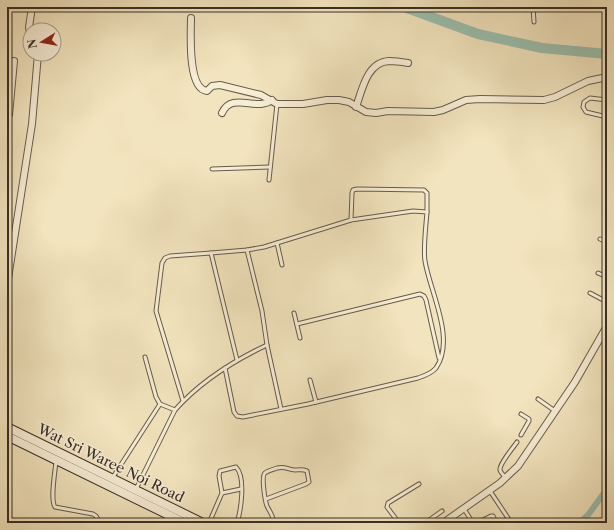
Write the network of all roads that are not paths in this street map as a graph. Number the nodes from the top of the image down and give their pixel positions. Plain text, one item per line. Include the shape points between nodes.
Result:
1 (32, 7) edge
2 (533, 7) edge
3 (191, 18) dead end
4 (30, 22) edge
5 (534, 22) dead end
6 (14, 61) dead end
7 (37, 62) edge
8 (408, 63) dead end
9 (607, 77) edge
10 (607, 100) edge
11 (275, 102) junction
12 (356, 107) junction
13 (222, 112) dead end
14 (7, 117) edge
15 (607, 117) edge
16 (270, 167) junction
17 (212, 169) dead end
18 (269, 180) dead end
19 (427, 212) junction
20 (351, 220) junction
21 (600, 239) dead end
22 (607, 242) edge
23 (277, 243) junction
24 (248, 250) junction
25 (211, 253) junction
26 (282, 265) dead end
27 (598, 272) dead end
28 (607, 277) edge
29 (7, 285) edge
30 (590, 293) dead end
31 (607, 302) edge
32 (294, 312) dead end
33 (297, 324) junction
34 (607, 326) edge
35 (300, 338) dead end
36 (267, 345) junction
37 (145, 357) dead end
38 (237, 360) junction
39 (440, 360) junction
40 (225, 368) junction
41 (310, 380) dead end
42 (538, 399) dead end
43 (183, 401) junction
44 (316, 402) junction
45 (160, 404) junction
46 (281, 409) junction
47 (175, 410) junction
48 (555, 411) junction
49 (520, 414) dead end
50 (7, 427) edge
51 (521, 435) dead end
52 (7, 436) edge
53 (517, 442) dead end
54 (56, 460) junction
55 (506, 478) junction
56 (112, 479) junction
57 (418, 484) dead end
58 (241, 489) junction
59 (136, 490) junction
60 (490, 491) junction
61 (222, 493) junction
62 (266, 499) junction
63 (464, 509) junction
64 (442, 511) dead end
65 (508, 518) dead end
66 (495, 520) dead end
67 (100, 523) edge
68 (185, 523) edge
69 (203, 523) edge
70 (209, 523) edge
71 (237, 523) edge
72 (273, 523) edge
73 (399, 523) edge
74 (425, 523) edge
75 (443, 523) edge
76 (473, 523) edge
77 (477, 523) edge

1 - 4 street
2 - 5 lane
3 - 11 street via 191,61 202,90 207,91 212,86 220,85 261,95
6 - 14 street
7 - 29 street via 32,124
8 - 12 street via 388,61 373,66
9 - 12 street via 588,81 559,96 544,100 466,100 434,112 366,112
10 - 15 lane via 590,98 584,102 583,108 586,112
11 - 12 street via 303,104 340,100
11 - 13 street via 264,105 232,103
11 - 16 lane
16 - 17 lane
16 - 18 lane
19 - 20 lane via 413,211
19 - 20 lane via 428,198 424,190 357,189 352,193
19 - 39 lane via 425,260 440,312 444,346
20 - 23 lane
21 - 22 lane
23 - 24 lane
23 - 26 lane
24 - 25 lane
24 - 36 lane
25 - 38 lane
25 - 43 lane via 170,256 162,263 156,311
27 - 28 lane
30 - 31 lane
32 - 33 lane
33 - 35 lane
33 - 39 lane via 420,294 426,300
34 - 48 street
36 - 38 lane
36 - 46 lane
37 - 45 lane
38 - 40 lane
39 - 44 lane via 430,373 418,378
40 - 43 lane
40 - 46 lane via 237,416
41 - 44 lane
42 - 48 lane
43 - 47 lane
44 - 46 lane
45 - 47 lane
45 - 56 lane
47 - 59 lane
48 - 55 street via 518,466
49 - 51 lane via 529,421
50 - 56 main road, Wat Sri Waree Noi Road
52 - 54 main road, Wat Sri Waree Noi Road
53 - 55 lane via 501,464 502,474
54 - 67 lane via 54,506 92,514
54 - 68 main road, Wat Sri Waree Noi Road
55 - 60 street
56 - 59 main road, Wat Sri Waree Noi Road
57 - 73 lane via 388,503 387,507
58 - 61 lane
58 - 61 lane via 238,469 232,467 219,473
58 - 71 lane
59 - 69 main road, Wat Sri Waree Noi Road
60 - 63 street
60 - 65 lane
61 - 70 lane
62 - 62 lane via 263,482 265,473 288,467 292,470 307,471 309,482
62 - 72 lane via 273,515
63 - 75 street
63 - 76 lane
64 - 74 lane
66 - 77 lane via 491,516

